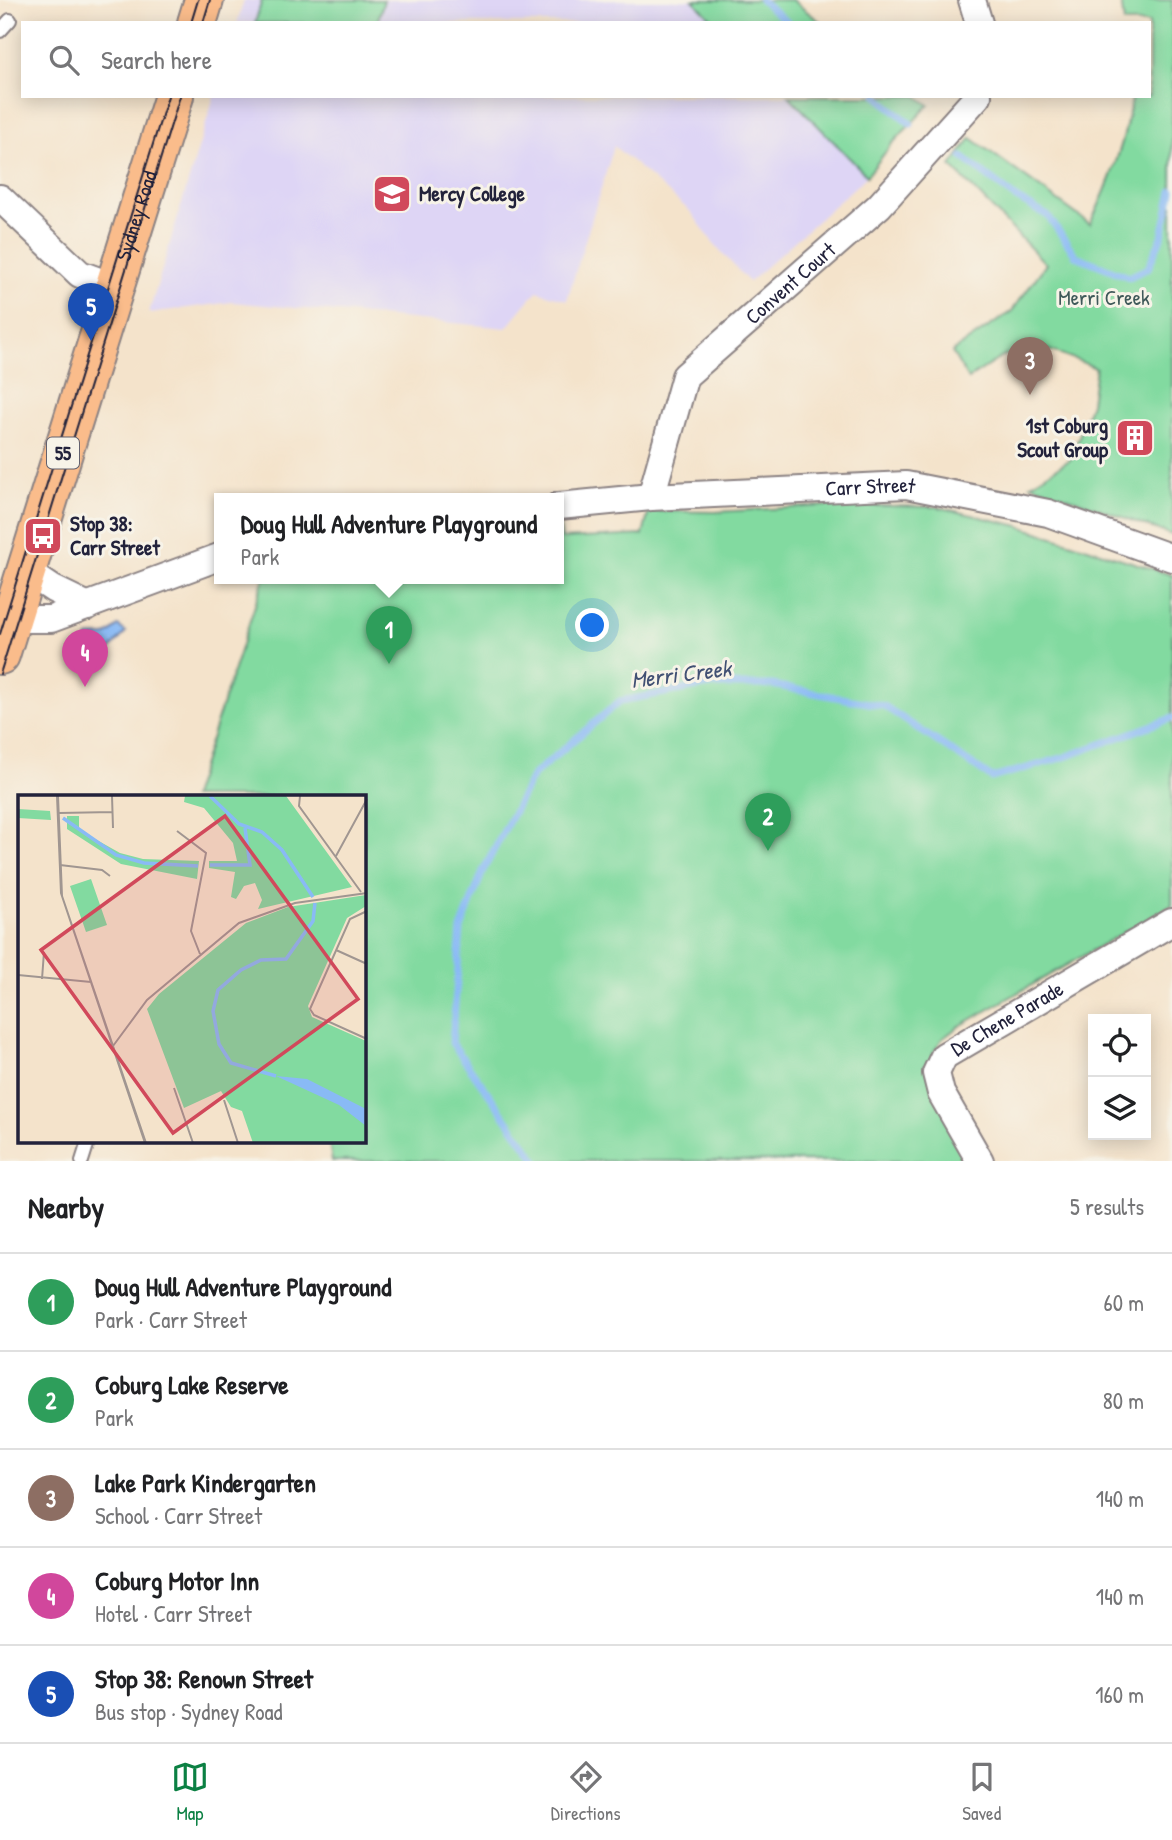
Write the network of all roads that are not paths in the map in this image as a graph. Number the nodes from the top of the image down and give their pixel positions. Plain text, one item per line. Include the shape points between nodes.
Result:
1 (204, 0) edge
2 (972, 0) edge
3 (10, 20) dead end
4 (198, 21) edge
5 (978, 21) edge
6 (0, 32) edge
7 (173, 98) edge
8 (976, 98) edge
9 (0, 198) edge
10 (114, 287) junction
11 (651, 497) junction
12 (564, 506) edge
13 (1172, 558) edge
14 (214, 559) edge
15 (26, 571) junction
16 (88, 606) junction
17 (11, 619) junction
18 (0, 655) edge
19 (1172, 922) edge
20 (88, 1143) edge
21 (82, 1161) edge
22 (980, 1161) edge

1 - 4 highway
2 - 5 street
3 - 6 lane
7 - 10 highway, Sydney Road / 55
8 - 11 street, Convent Court via 879,206 685,376
9 - 10 street via 80,274
10 - 15 highway, Sydney Road / 55
11 - 12 street, Carr Street
11 - 13 street, Carr Street via 906,485 1048,513
14 - 16 street
15 - 16 street
15 - 17 highway, Sydney Road / 55
16 - 17 street via 51,619
17 - 18 highway, Sydney Road / 55
19 - 22 street, De Chene Parade via 944,1056 936,1073 941,1093
20 - 21 lane

